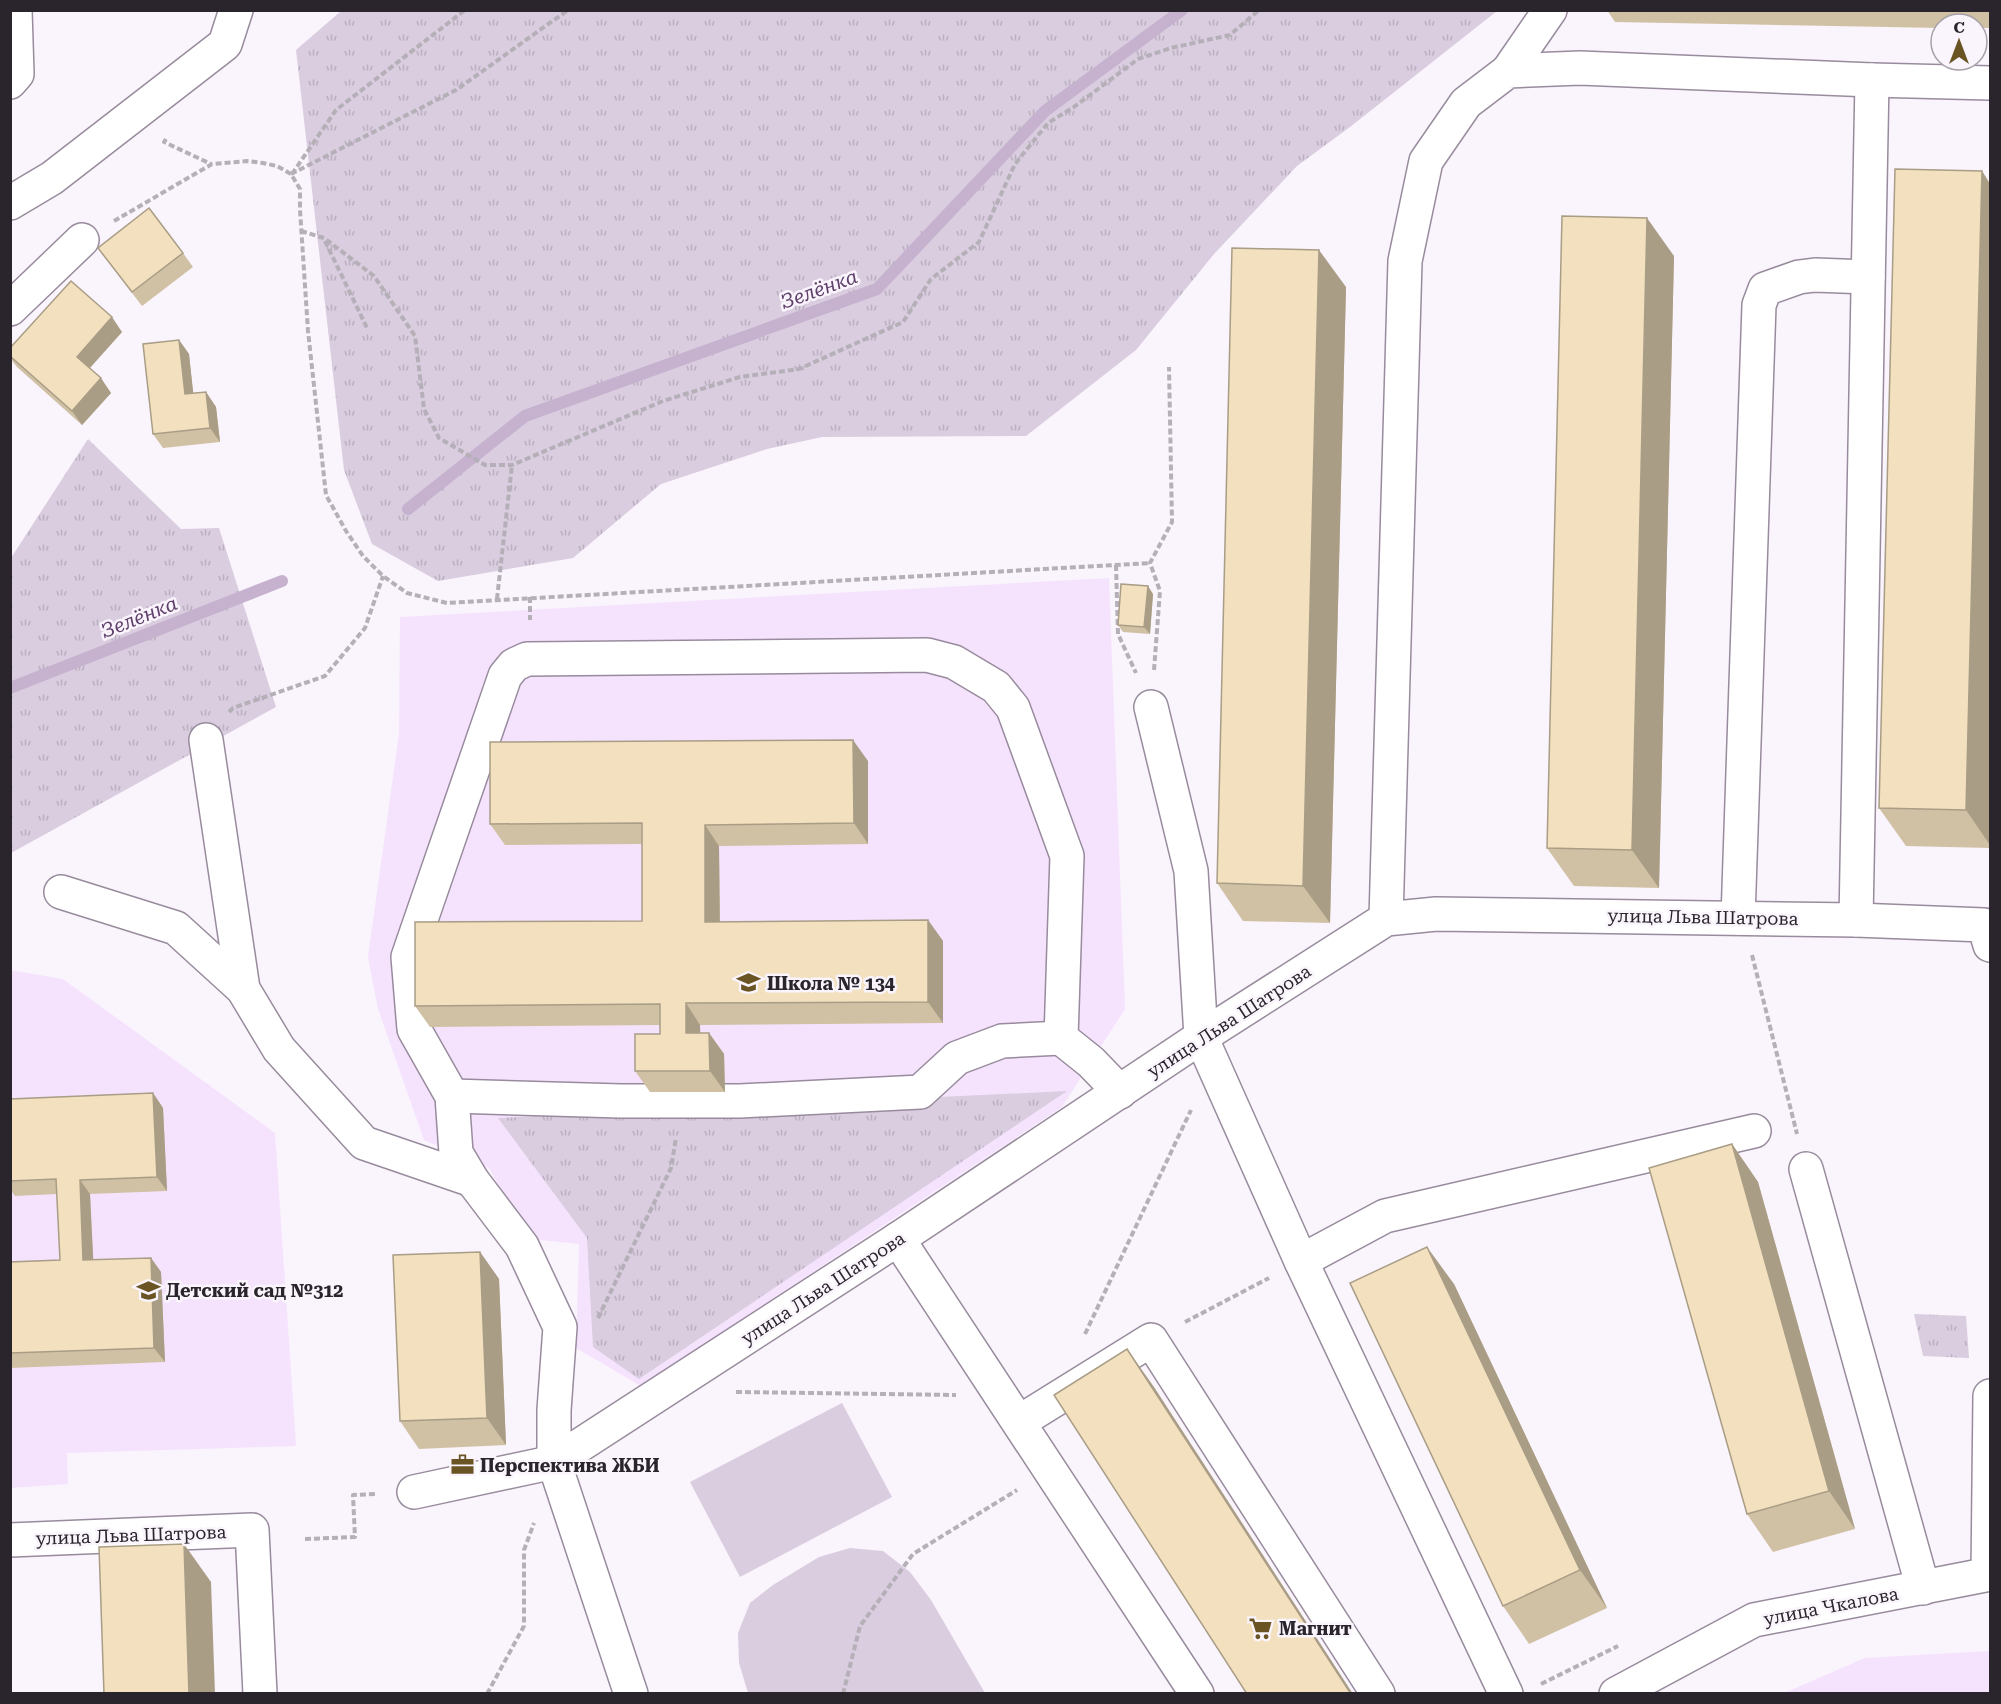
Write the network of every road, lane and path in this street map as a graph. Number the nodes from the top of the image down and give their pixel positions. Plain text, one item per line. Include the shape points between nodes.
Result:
1 (15, 10) edge
2 (236, 10) edge
3 (465, 10) edge
4 (568, 10) edge
5 (1259, 10) edge
6 (1550, 10) edge
7 (1508, 70) junction
8 (1872, 80) junction
9 (10, 82) edge
10 (1990, 83) edge
11 (171, 133) dead end
12 (212, 164) junction
13 (291, 174) junction
14 (10, 203) edge
15 (301, 231) junction
16 (324, 237) junction
17 (82, 240) joint
18 (1868, 277) junction
19 (10, 309) edge
20 (368, 330) dead end
21 (1169, 367) dead end
22 (512, 465) junction
23 (1150, 563) junction
24 (1116, 564) junction
25 (383, 576) junction
26 (497, 599) junction
27 (1151, 706) junction
28 (206, 740) joint
29 (61, 892) dead end
30 (1742, 918) junction
31 (1386, 919) junction
32 (1856, 920) junction
33 (1990, 945) edge
34 (243, 988) junction
35 (1061, 1038) junction
36 (1207, 1050) junction
37 (1120, 1092) junction
38 (452, 1096) junction
39 (682, 1101) junction
40 (1754, 1131) dead end
41 (1806, 1169) joint
42 (472, 1180) junction
43 (898, 1239) junction
44 (1301, 1261) junction
45 (597, 1321) dead end
46 (1085, 1334) dead end
47 (1151, 1340) junction
48 (729, 1392) dead end
49 (1990, 1396) edge
50 (1010, 1409) junction
51 (554, 1462) junction
52 (1051, 1469) junction
53 (414, 1492) joint
54 (535, 1517) dead end
55 (305, 1539) dead end
56 (10, 1540) edge
57 (1989, 1574) edge
58 (1923, 1588) junction
59 (260, 1694) edge
60 (487, 1694) edge
61 (631, 1694) edge
62 (843, 1694) edge
63 (1197, 1694) edge
64 (1378, 1694) edge
65 (1506, 1694) edge
66 (1616, 1694) edge

1 - 9 street via 17,74
2 - 14 street via 225,44 52,178
3 - 13 path via 336,110
4 - 13 path via 456,90
5 - 22 path via 1230,35 1138,59 1048,123 1015,164 979,242 931,279 903,322 799,369 740,377 663,401
6 - 7 street
7 - 8 street via 1580,68
7 - 31 street via 1466,103 1426,161 1405,261
8 - 10 street
8 - 18 street
11 - 12 path via 164,142
12 - 13 path via 263,163
12 - 17 path
13 - 15 path via 300,189
15 - 16 path
15 - 25 path via 326,495 346,531
16 - 20 path
16 - 22 path via 374,276 415,336 424,409 439,438 485,465
17 - 19 street
18 - 30 street via 1798,277 1765,290 1759,305
18 - 32 street
21 - 23 path via 1172,522
22 - 26 path
23 - 24 path
23 - 27 path via 1160,591
24 - 26 path
24 - 27 path via 1118,634
25 - 26 path via 407,593 447,603
25 - 28 path via 365,628 325,676 233,708
27 - 36 street via 1191,871
28 - 34 street
29 - 34 street via 176,928
30 - 31 street, улица Льва Шатрова via 1436,914
30 - 32 street, улица Льва Шатрова
30 - 41 path
31 - 36 street, улица Льва Шатрова
32 - 33 street, улица Льва Шатрова via 1984,925
34 - 42 street via 279,1049 364,1143
35 - 37 street
35 - 38 street via 1067,856 1013,708 996,687 954,662 927,655 527,659 504,676 408,957 414,1029
35 - 39 street via 1002,1041 957,1059 920,1092
36 - 37 street, улица Льва Шатрова
36 - 44 street
36 - 46 path
37 - 43 street, улица Льва Шатрова
38 - 39 street
38 - 42 street via 456,1153
39 - 45 path via 671,1168
40 - 44 street via 1385,1216
41 - 58 street
42 - 51 street via 522,1246 560,1327
43 - 50 street
43 - 51 street, улица Льва Шатрова
44 - 47 path
44 - 65 street
47 - 50 street
47 - 64 street
48 - 50 path
49 - 57 street
50 - 52 street
51 - 53 street
51 - 61 street
52 - 62 path via 913,1554 860,1626
52 - 63 street
53 - 55 path via 353,1495 356,1536
54 - 60 path via 524,1550 524,1626
56 - 59 street, улица Льва Шатрова via 252,1530
57 - 58 street, улица Чкалова
58 - 66 street, улица Чкалова via 1754,1620

